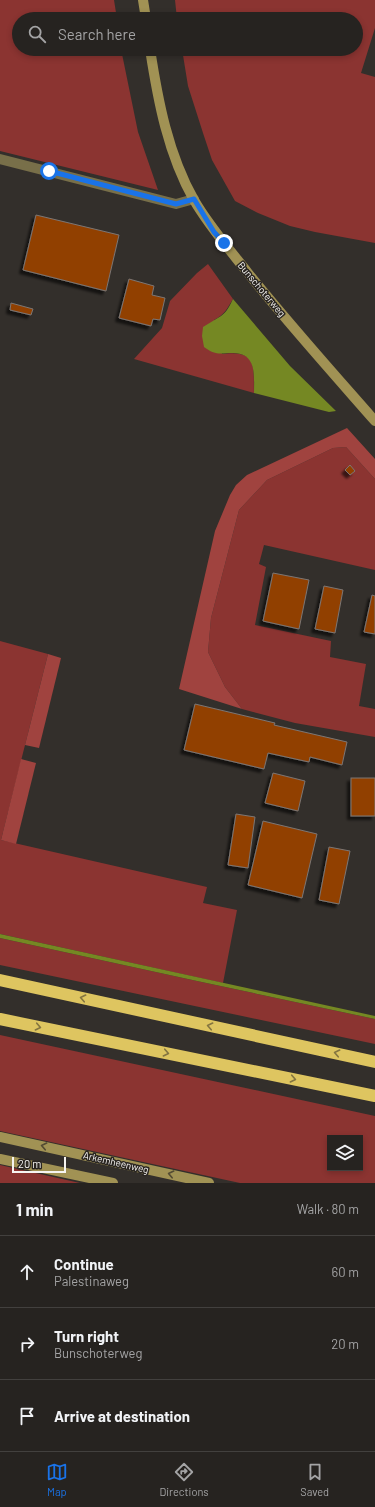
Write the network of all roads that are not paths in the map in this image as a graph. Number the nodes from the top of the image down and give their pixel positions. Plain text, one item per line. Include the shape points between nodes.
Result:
1 (143, 0) edge
2 (145, 12) edge
3 (151, 56) edge
4 (0, 159) edge
5 (194, 199) junction
6 (375, 421) edge
7 (0, 980) edge
8 (0, 1019) edge
9 (375, 1062) edge
10 (375, 1096) edge
11 (0, 1137) edge
12 (0, 1159) edge
13 (113, 1183) edge
14 (209, 1183) edge

1 - 2 main road
3 - 5 main road, Bunschoterweg via 164,123
4 - 5 street via 176,204
5 - 6 main road, Bunschoterweg via 214,232
9 -> 7 highway
8 -> 10 highway
14 -> 11 main road, Arkemheenweg
12 - 13 main road

